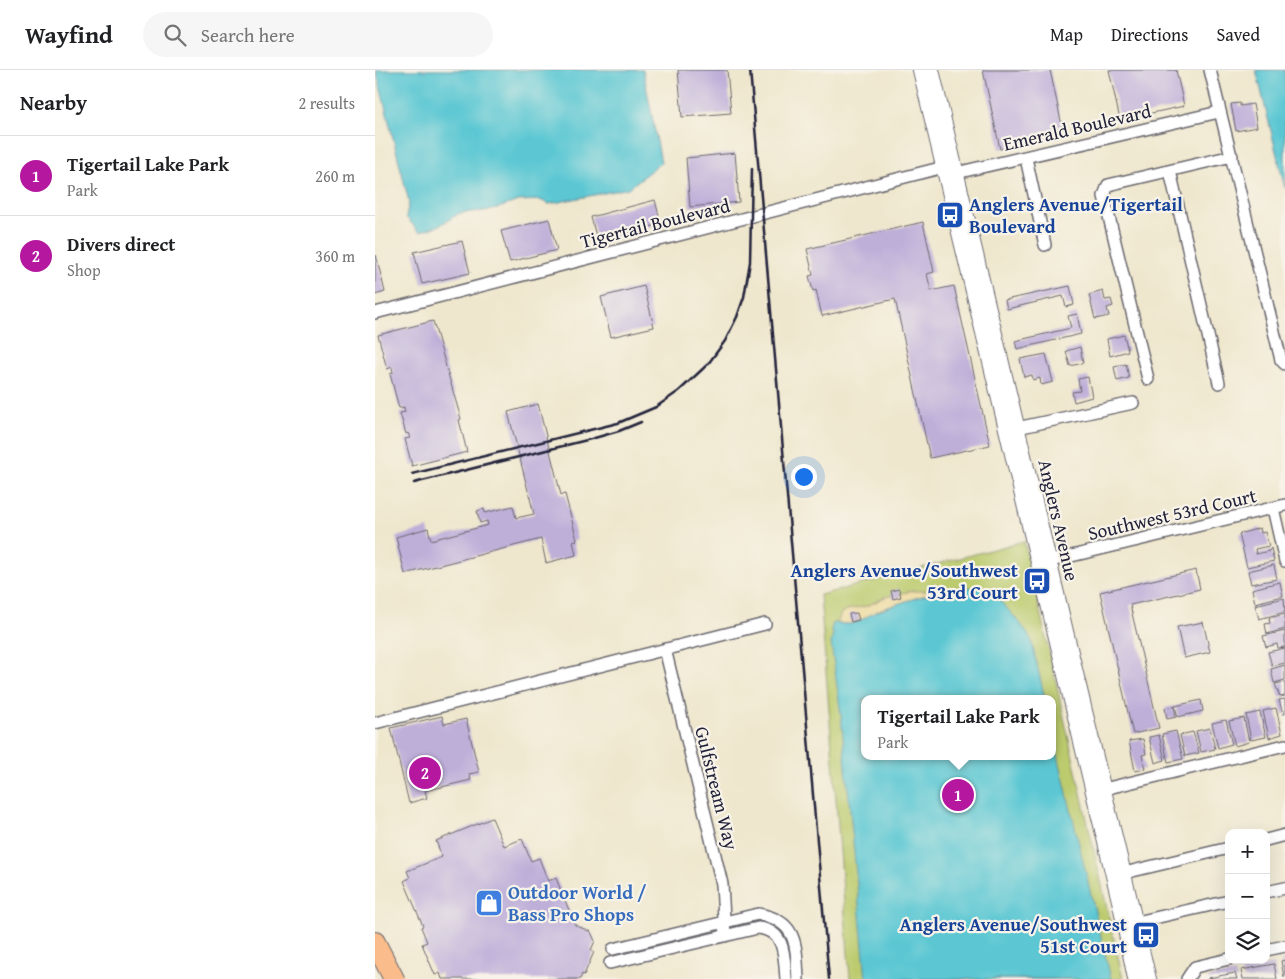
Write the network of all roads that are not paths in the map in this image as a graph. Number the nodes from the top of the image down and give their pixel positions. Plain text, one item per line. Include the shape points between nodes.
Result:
1 (920, 70) edge
2 (932, 70) edge
3 (1210, 70) edge
4 (1219, 112) junction
5 (1232, 156) junction
6 (1026, 158) junction
7 (950, 170) junction
8 (1170, 171) junction
9 (1045, 245) dead end
10 (375, 313) edge
11 (1284, 364) edge
12 (1148, 379) dead end
13 (1219, 383) dead end
14 (1133, 403) dead end
15 (1017, 428) junction
16 (1285, 505) edge
17 (1273, 508) junction
18 (1285, 561) edge
19 (1044, 562) junction
20 (765, 624) dead end
21 (665, 649) junction
22 (375, 723) edge
23 (1285, 745) edge
24 (1104, 789) junction
25 (1285, 835) edge
26 (1270, 839) edge
27 (1225, 849) edge
28 (1124, 873) junction
29 (1285, 888) edge
30 (1270, 891) edge
31 (1225, 902) edge
32 (725, 924) junction
33 (1130, 924) junction
34 (725, 936) junction
35 (375, 942) edge
36 (1285, 946) edge
37 (613, 949) dead end
38 (1270, 949) edge
39 (1225, 960) edge
40 (609, 963) dead end
41 (1188, 977) edge
42 (394, 979) edge
43 (786, 979) edge
44 (798, 979) edge
45 (1135, 979) edge
46 (1149, 979) edge

1 - 7 street, Anglers Avenue
2 - 7 street, Anglers Avenue
3 - 4 street
4 - 5 street
4 - 6 street, Emerald Boulevard
5 - 8 street
5 - 11 street
6 - 7 street, Emerald Boulevard
6 - 9 street
7 - 10 street, Tigertail Boulevard
7 - 15 street, Anglers Avenue
7 - 19 street, Anglers Avenue
8 - 12 street via 1108,185 1104,196
8 - 13 street
14 - 15 street
15 - 19 street, Anglers Avenue
16 - 17 street, Southwest 53rd Court
17 - 18 street
17 - 19 street, Southwest 53rd Court
19 - 24 street, Anglers Avenue
19 - 33 street, Anglers Avenue
20 - 21 street
21 - 22 street
21 - 32 street, Gulfstream Way via 722,884
23 - 24 street
24 - 28 street, Anglers Avenue
25 - 26 street
27 - 28 street
28 - 33 street, Anglers Avenue
29 - 30 street
31 - 33 street
32 - 34 street, Gulfstream Way
32 - 37 street
32 - 44 street via 758,914 774,917 783,923 796,947
33 - 45 street, Anglers Avenue
33 - 46 street, Anglers Avenue
34 - 40 street
34 - 43 street via 758,928 775,933 784,950
35 - 42 highway
36 - 38 street
39 - 41 street via 1195,967

